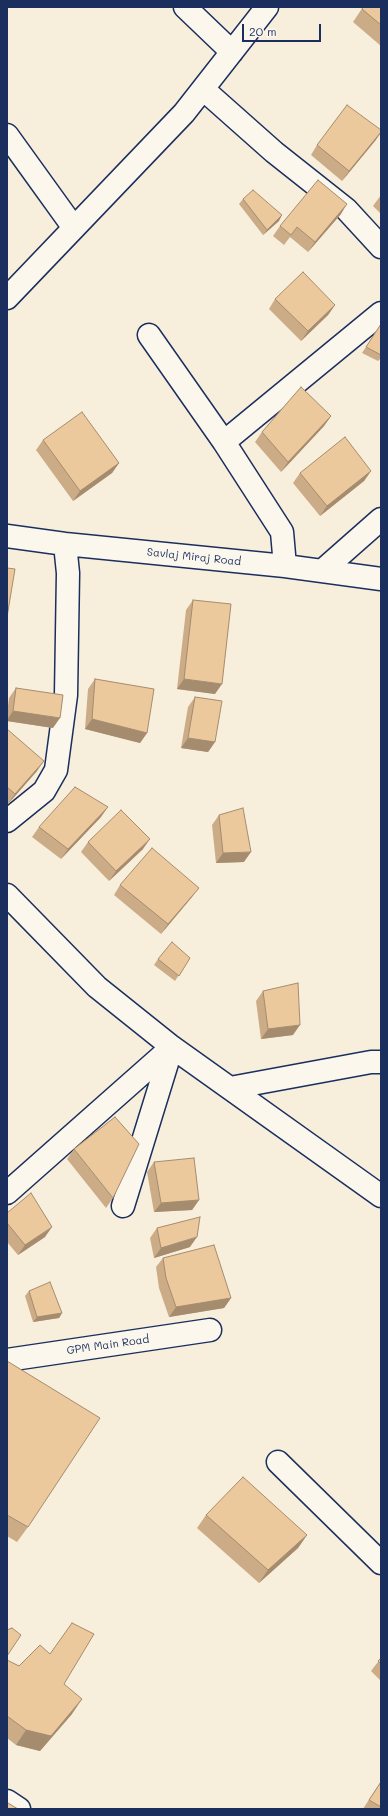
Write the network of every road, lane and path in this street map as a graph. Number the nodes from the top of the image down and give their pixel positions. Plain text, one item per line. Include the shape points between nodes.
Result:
1 (185, 7) edge
2 (267, 7) edge
3 (232, 52) junction
4 (203, 89) junction
5 (7, 135) edge
6 (74, 228) junction
7 (381, 247) edge
8 (7, 298) edge
9 (381, 314) edge
10 (149, 335) dead end
11 (224, 442) junction
12 (381, 519) edge
13 (7, 536) edge
14 (65, 544) junction
15 (285, 566) junction
16 (322, 572) junction
17 (381, 580) edge
18 (7, 821) edge
19 (10, 904) edge
20 (172, 1047) junction
21 (381, 1062) edge
22 (230, 1088) junction
23 (7, 1193) edge
24 (381, 1196) edge
25 (123, 1206) dead end
26 (210, 1330) dead end
27 (7, 1360) edge
28 (278, 1462) dead end
29 (381, 1564) edge
30 (7, 1801) edge
31 (19, 1809) edge

1 - 3 street
2 - 3 street
3 - 4 street
4 - 6 street via 184,113
4 - 7 street via 274,152 346,209
5 - 6 street
6 - 8 street
9 - 11 street
10 - 11 street
11 - 15 street via 282,532
12 - 16 street
13 - 14 street, Savlaj Miraj Road
14 - 15 street, Savlaj Miraj Road
14 - 18 street via 68,573 66,695 56,770 44,791
15 - 16 street, Savlaj Miraj Road
16 - 17 street, Savlaj Miraj Road
19 - 20 street via 98,987
20 - 22 street
20 - 23 street
20 - 25 street
21 - 22 street
22 - 24 street
26 - 27 street, GPM Main Road
28 - 29 street
30 - 31 street

